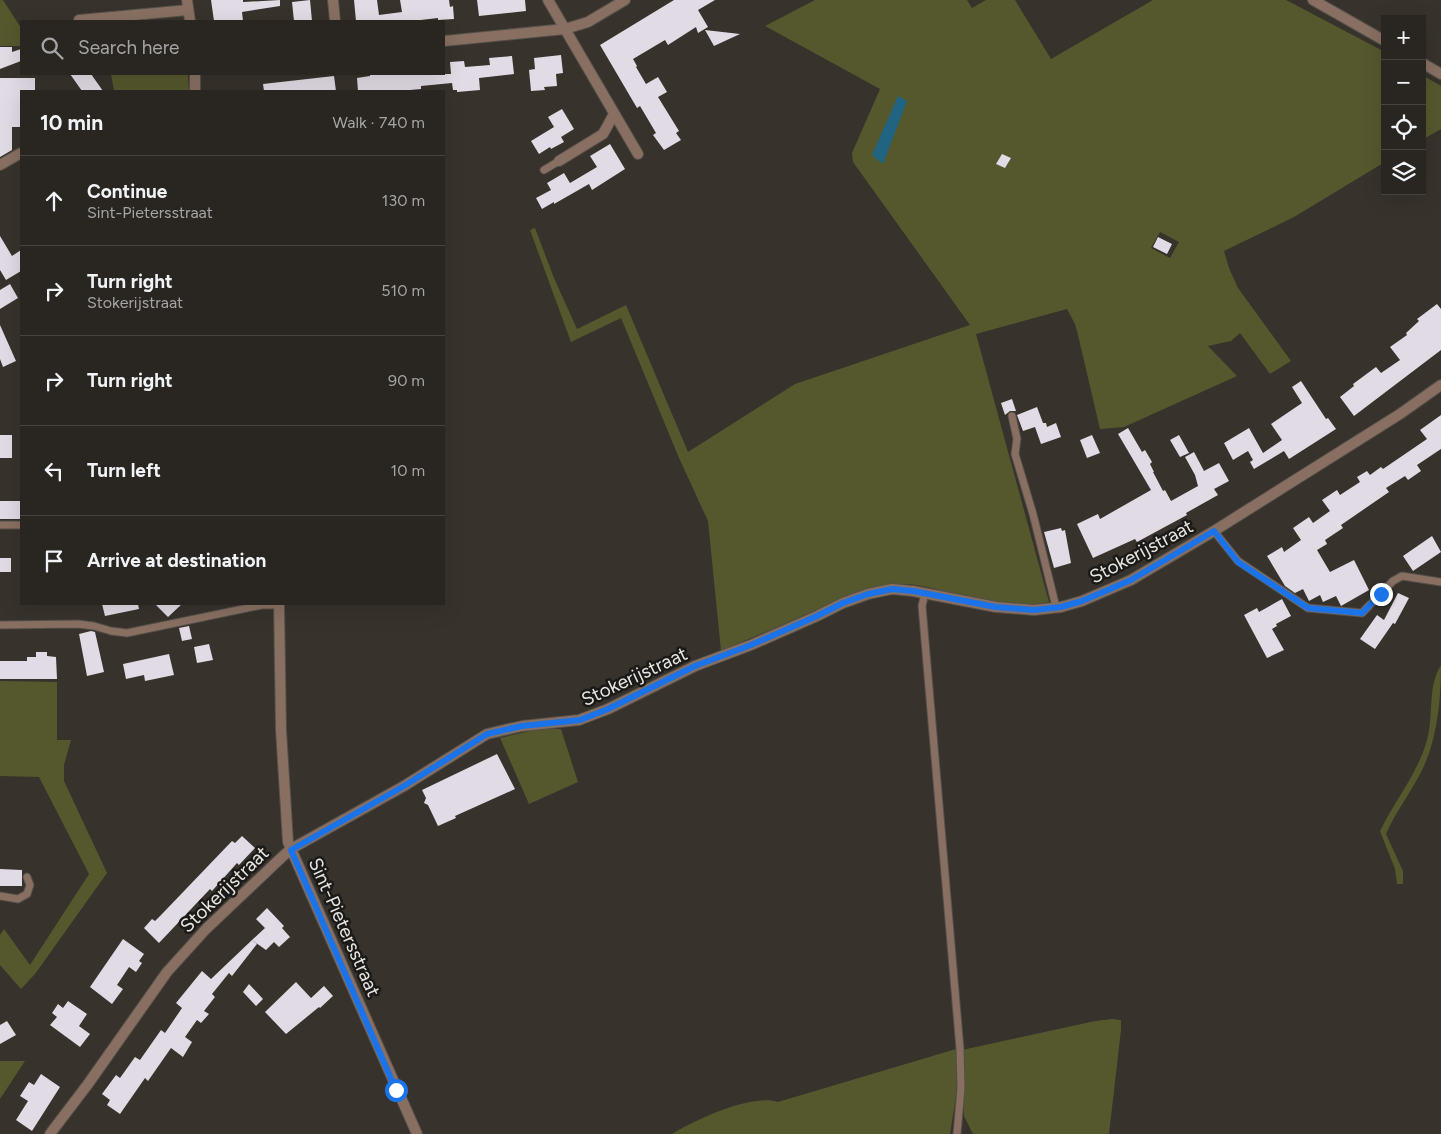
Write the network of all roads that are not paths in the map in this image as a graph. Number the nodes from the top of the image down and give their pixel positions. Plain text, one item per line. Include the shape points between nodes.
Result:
1 (333, 0) edge
2 (548, 0) edge
3 (625, 0) edge
4 (1312, 0) edge
5 (188, 5) edge
6 (79, 20) dead end
7 (190, 20) edge
8 (335, 20) edge
9 (565, 29) junction
10 (1381, 39) edge
11 (445, 41) edge
12 (1426, 65) edge
13 (1441, 74) edge
14 (195, 75) edge
15 (195, 90) edge
16 (614, 114) junction
17 (20, 153) edge
18 (638, 154) dead end
19 (559, 161) joint
20 (0, 165) edge
21 (544, 170) dead end
22 (1441, 385) edge
23 (1012, 416) dead end
24 (0, 525) edge
25 (20, 526) edge
26 (1214, 531) junction
27 (1441, 582) edge
28 (925, 593) junction
29 (279, 605) edge
30 (1056, 608) junction
31 (0, 624) edge
32 (291, 850) junction
33 (27, 877) dead end
34 (0, 896) edge
35 (50, 1134) edge
36 (417, 1134) edge
37 (956, 1134) edge

1 - 8 street
2 - 9 street
3 - 9 street via 588,22
4 - 10 street
5 - 6 street
5 - 7 street
9 - 11 street
9 - 16 street
12 - 13 street
14 - 15 street
16 - 18 street
16 - 19 street via 603,134
17 - 20 street
19 - 21 lane
22 - 26 street, Stokerijstraat
23 - 30 lane via 1017,439 1015,454
24 - 25 lane
26 - 27 lane via 1238,562 1308,608 1362,613 1402,576
26 - 30 street, Stokerijstraat via 1131,580 1082,601
28 - 30 street, Stokerijstraat via 996,607
28 - 32 street, Stokerijstraat via 892,589 868,594 695,666 580,720 522,726 487,734
28 - 37 lane via 922,606 960,1049 961,1088
29 - 31 lane via 262,605 126,633 78,624
29 - 32 street, Sint-Pietersstraat via 281,730
32 - 35 street, Stokerijstraat via 206,929 167,972
32 - 36 street, Sint-Pietersstraat
33 - 34 lane via 30,886 27,894 18,898

